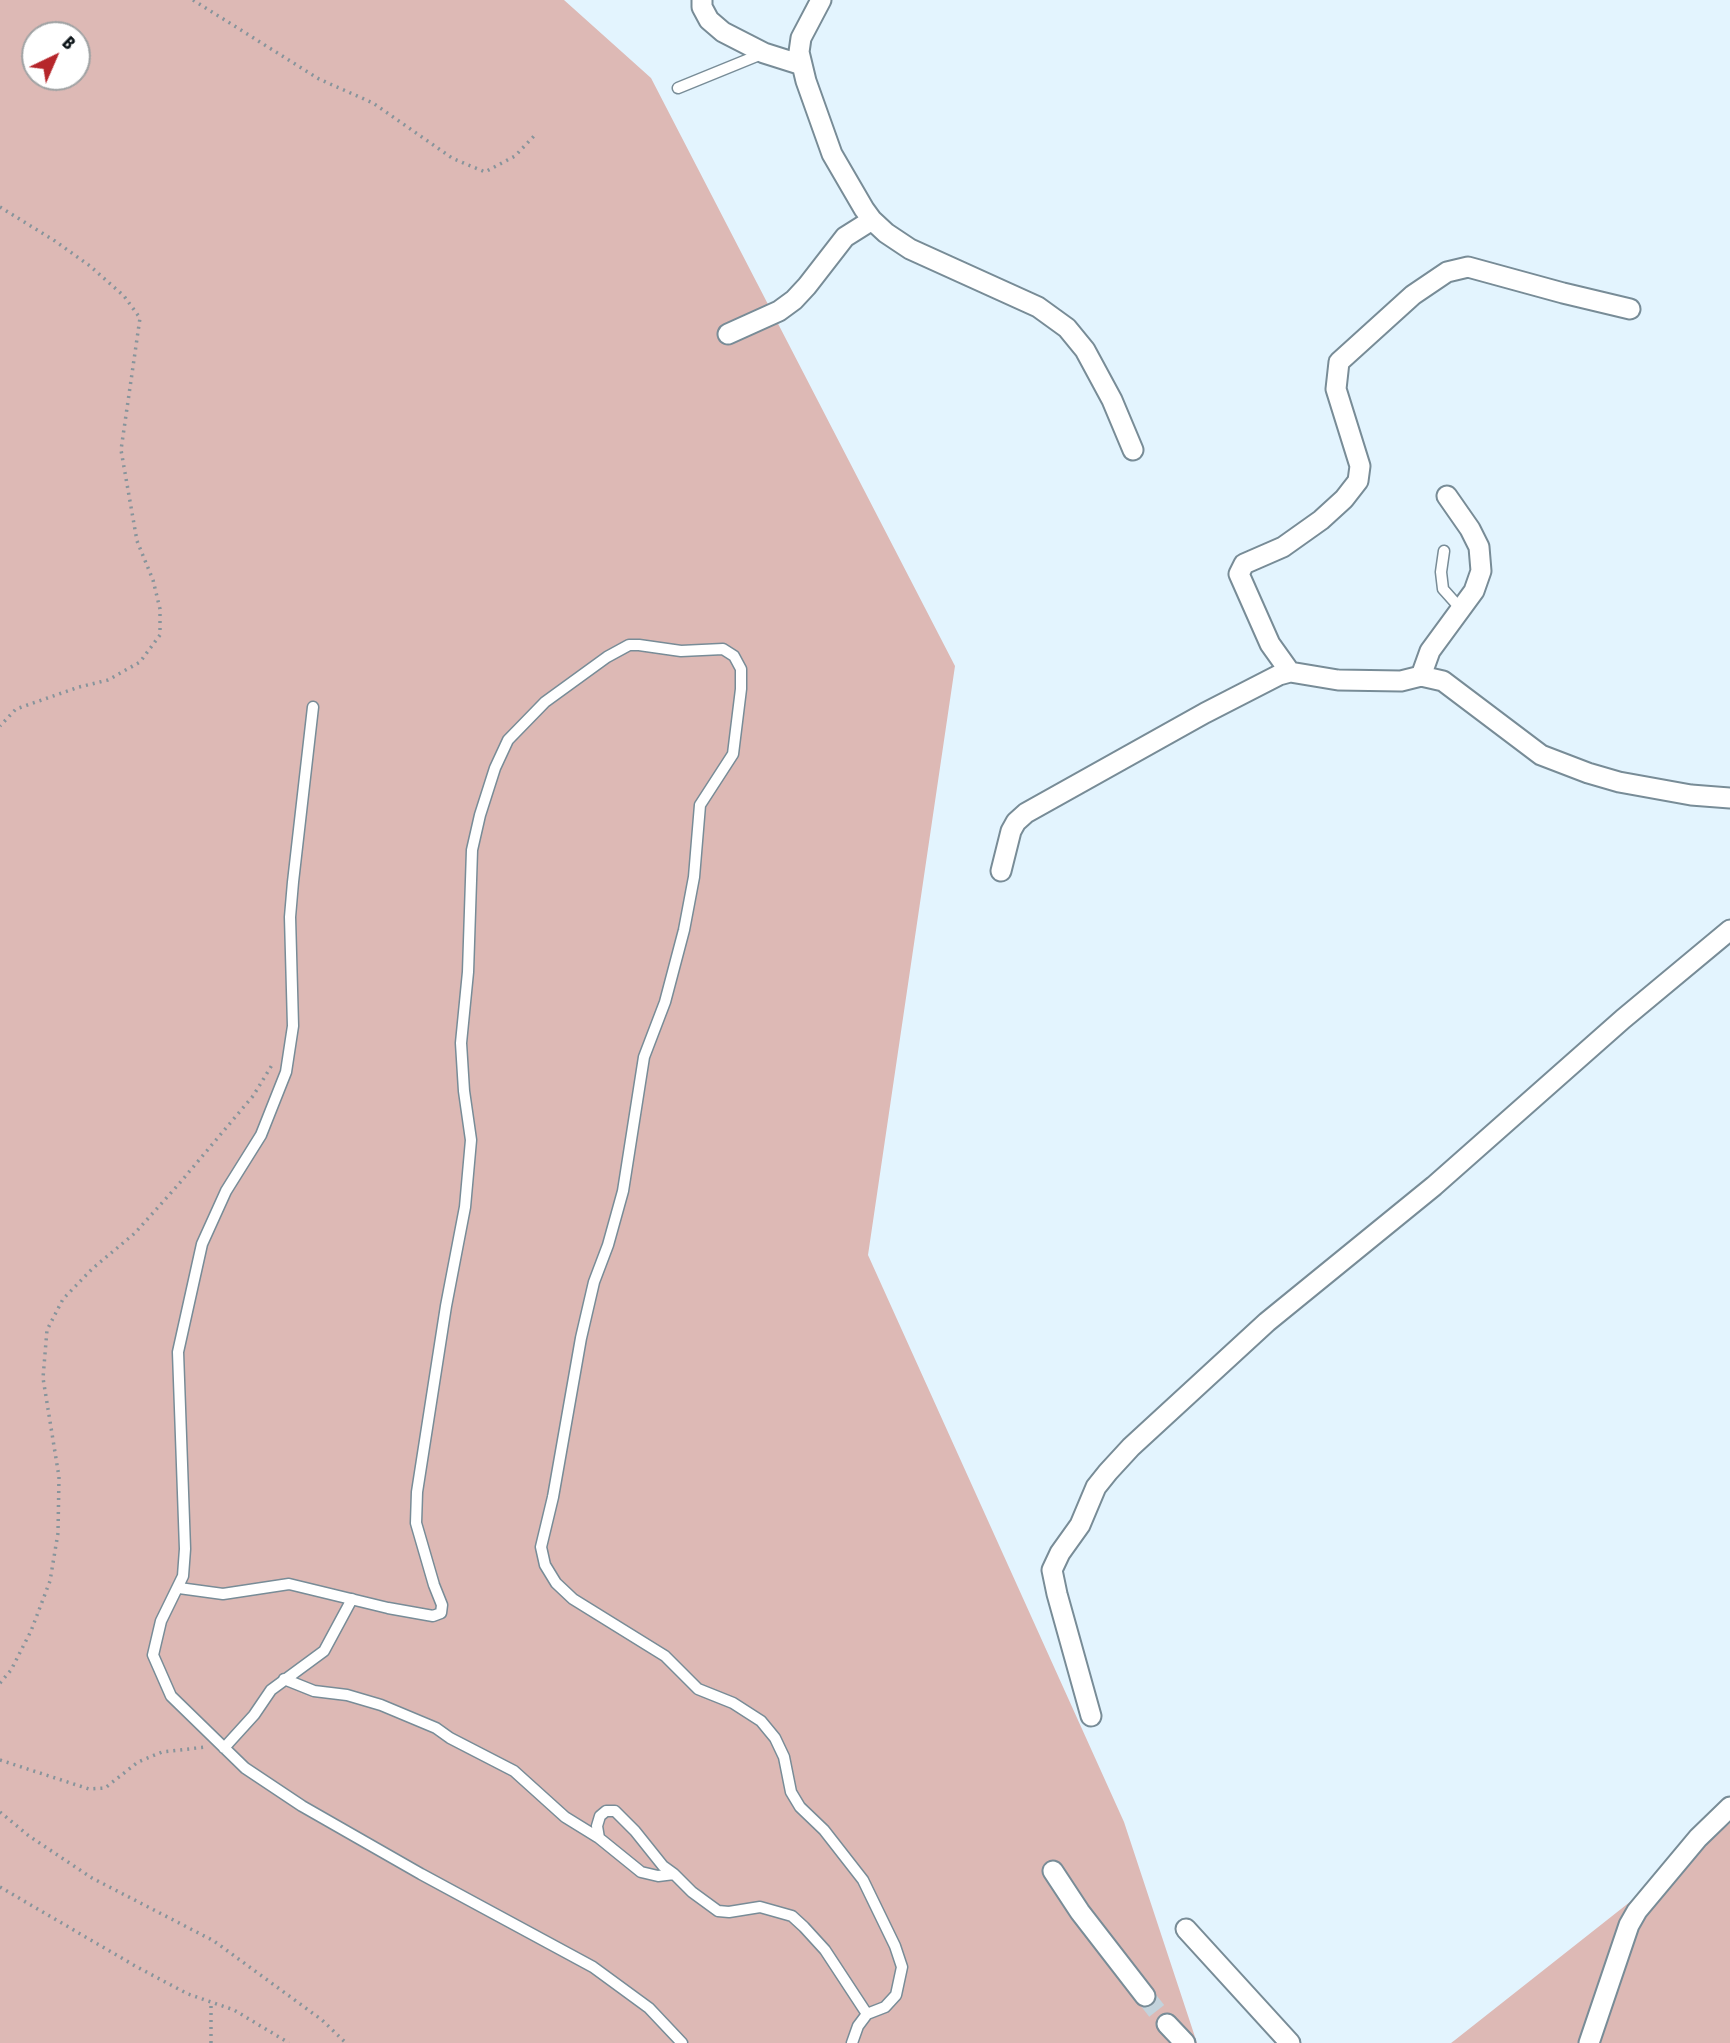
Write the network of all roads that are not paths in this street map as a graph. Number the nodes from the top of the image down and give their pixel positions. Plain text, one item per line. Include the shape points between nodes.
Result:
1 (702, 0) edge
2 (821, 0) edge
3 (764, 53) junction
4 (802, 65) junction
5 (678, 88) dead end
6 (872, 220) junction
7 (1630, 309) dead end
8 (727, 334) dead end
9 (1133, 450) dead end
10 (1447, 496) dead end
11 (1444, 551) dead end
12 (1460, 608) junction
13 (1290, 672) junction
14 (1421, 677) junction
15 (313, 707) dead end
16 (1730, 798) edge
17 (1001, 870) dead end
18 (1730, 930) edge
19 (179, 1588) junction
20 (352, 1599) junction
21 (284, 1679) junction
22 (1091, 1716) dead end
23 (224, 1748) junction
24 (1730, 1807) edge
25 (599, 1838) junction
26 (1053, 1871) dead end
27 (674, 1874) junction
28 (1185, 1929) dead end
29 (1145, 1996) tunnel mouth
30 (867, 2014) junction
31 (1167, 2024) tunnel mouth
32 (682, 2043) edge
33 (852, 2043) edge
34 (1185, 2043) edge
35 (1290, 2043) edge
36 (1589, 2043) edge

1 - 3 street via 709,20 723,32
2 - 4 street via 801,38
3 - 4 street
3 - 5 lane
4 - 6 street via 832,154
6 - 8 street via 845,237 794,300
6 - 9 street via 910,249 1038,307 1067,328 1085,350
7 - 13 street via 1468,267 1447,272 1413,295 1339,362 1336,389 1360,466 1358,481 1321,520 1283,547 1244,564 1239,574 1270,644
10 - 12 street via 1479,547 1481,571 1474,591
11 - 12 lane via 1443,589
12 - 14 street via 1430,651
13 - 14 street via 1338,680
13 - 17 street via 1205,713 1026,813 1011,831
14 - 16 street via 1443,681 1541,755 1619,782
15 - 19 lane via 290,917 293,1026 286,1072 261,1135 226,1191 202,1244 178,1352 184,1549
18 - 22 street via 1434,1186 1267,1322 1131,1447 1096,1487 1080,1525 1052,1570
19 - 20 lane via 223,1594 289,1584
19 - 23 lane via 161,1621 153,1655 171,1696
20 - 21 lane via 324,1651
20 - 30 lane via 433,1616 441,1612 416,1523 417,1502 465,1207 471,1140 461,1043 472,850 495,768 508,740 545,702 629,645 681,651 723,649 741,669 733,754 700,805 684,930 665,1002 644,1057 623,1191 581,1338 541,1547 556,1583 573,1599 665,1656 698,1689 761,1721 775,1738 795,1800 863,1880 895,1946 902,1968 896,1996 885,2007
21 - 23 lane
21 - 25 lane via 314,1691 381,1705 436,1727 514,1771 565,1817
23 - 32 lane via 245,1768 302,1806 593,1967 649,2008
24 - 36 street via 1637,1911
25 - 27 lane via 641,1872
25 - 27 lane via 600,1816 615,1811
26 - 29 street
27 - 30 lane via 718,1910 760,1907 792,1916 825,1950
28 - 35 street
30 - 33 lane
31 - 34 street

